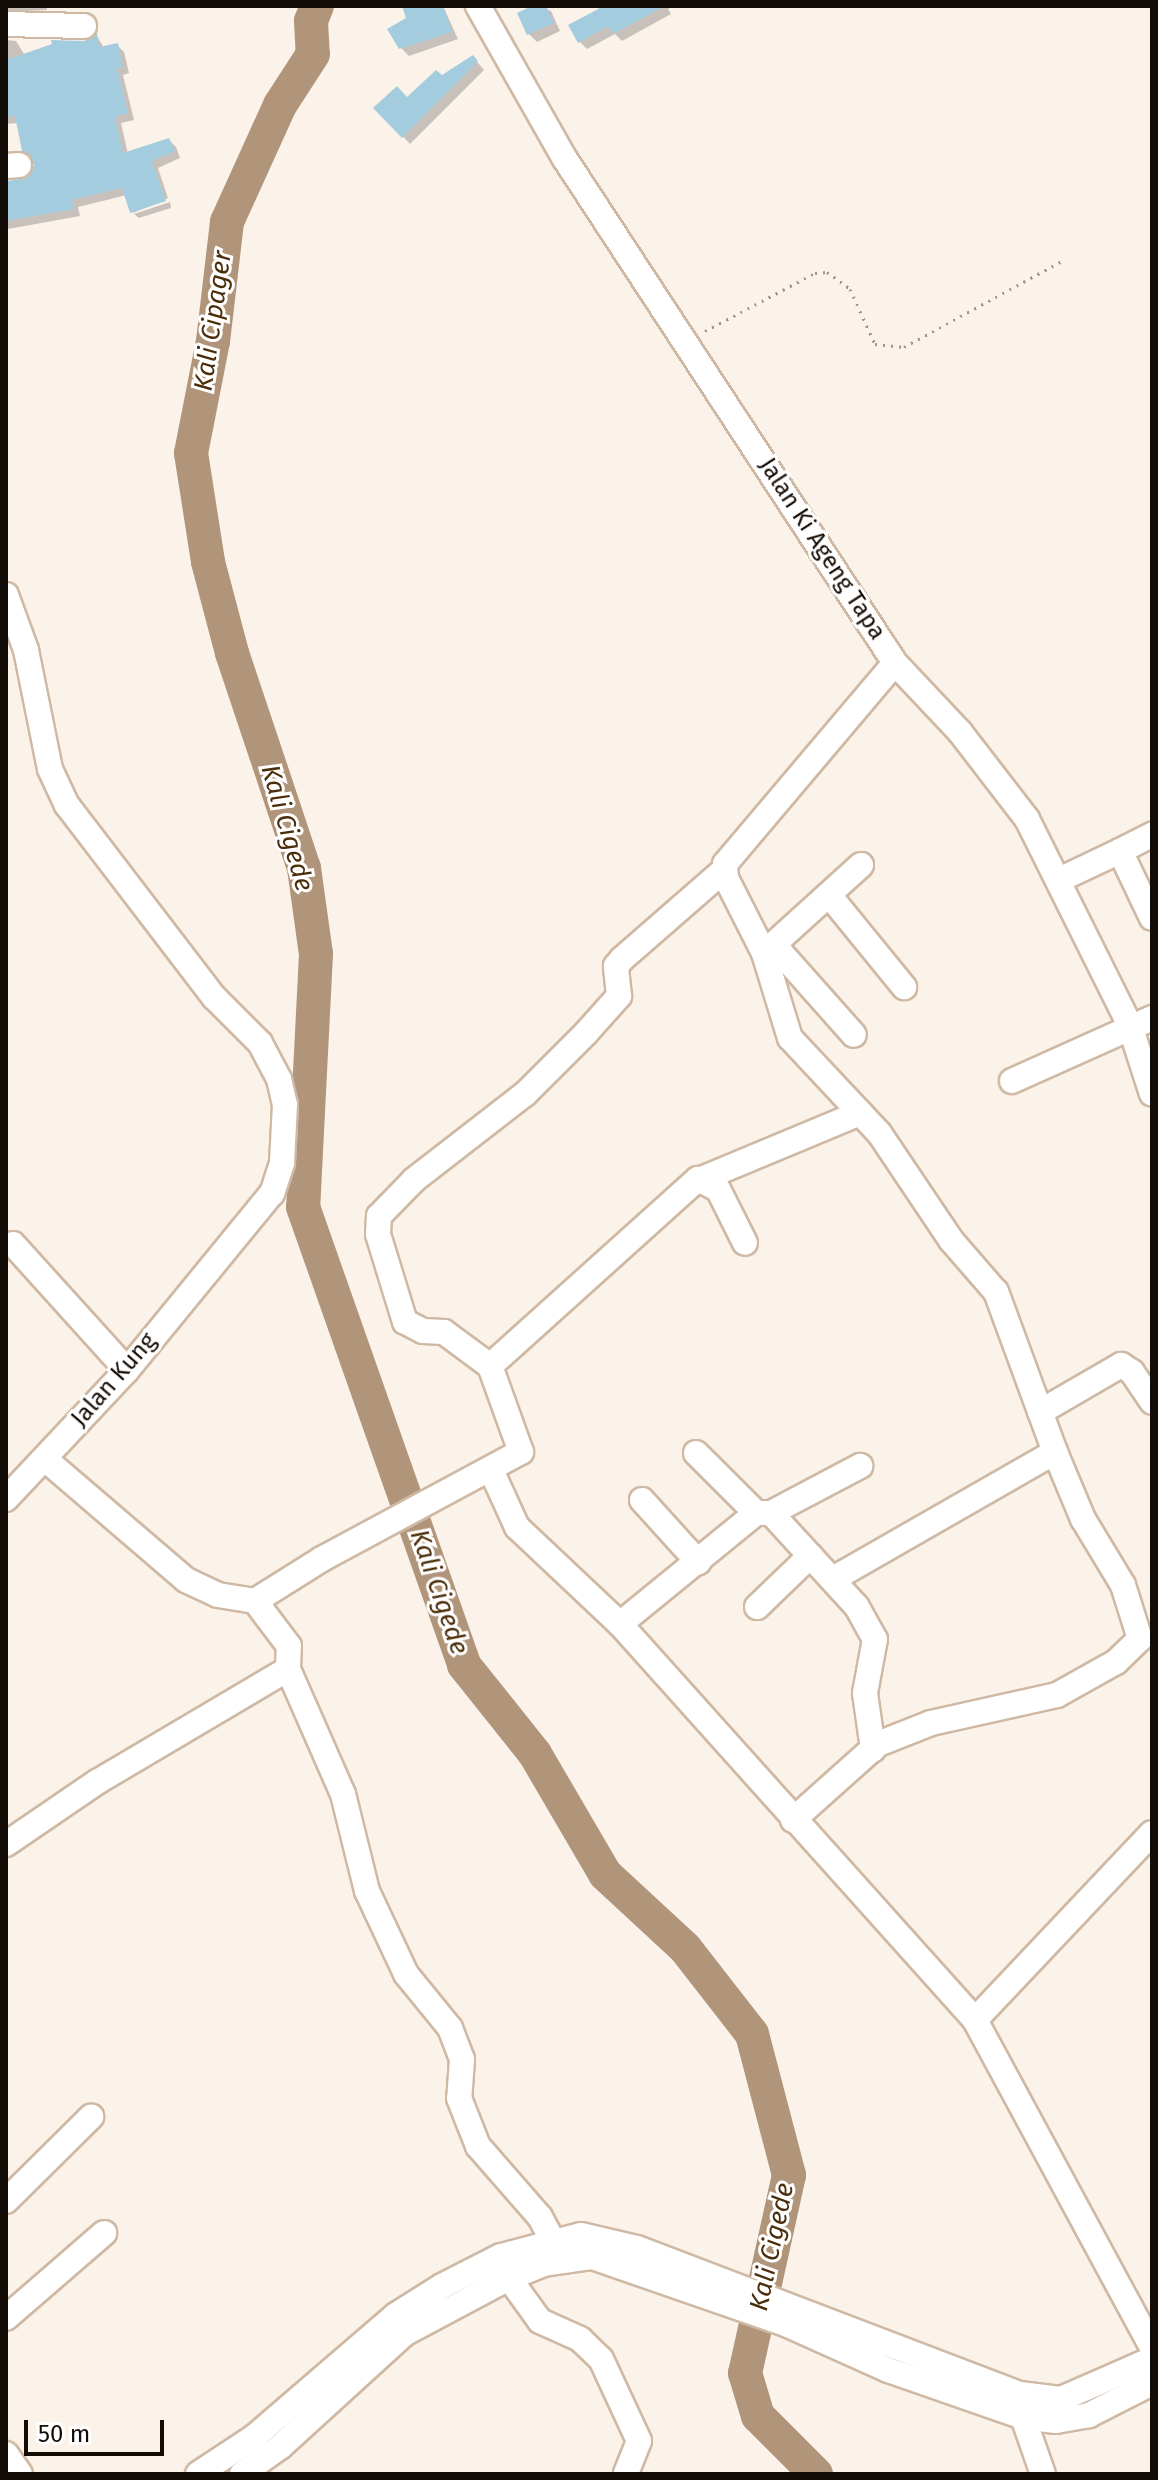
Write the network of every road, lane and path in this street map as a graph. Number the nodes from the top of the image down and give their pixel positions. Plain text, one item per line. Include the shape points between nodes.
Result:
1 (478, 6) edge
2 (6, 24) edge
3 (84, 26) dead end
4 (1062, 261) dead end
5 (687, 340) junction
6 (6, 595) edge
7 (895, 663) junction
8 (1152, 835) edge
9 (1120, 851) junction
10 (861, 865) dead end
11 (724, 870) junction
12 (1061, 879) junction
13 (829, 895) junction
14 (1152, 918) edge
15 (769, 949) junction
16 (904, 987) dead end
17 (1141, 1022) edge
18 (854, 1035) dead end
19 (1012, 1081) dead end
20 (1152, 1094) edge
21 (860, 1113) junction
22 (704, 1178) junction
23 (745, 1243) dead end
24 (13, 1244) dead end
25 (490, 1366) junction
26 (127, 1370) junction
27 (1152, 1402) edge
28 (1040, 1412) junction
29 (1055, 1452) junction
30 (696, 1453) dead end
31 (45, 1459) junction
32 (860, 1466) dead end
33 (491, 1470) junction
34 (6, 1499) edge
35 (642, 1500) dead end
36 (764, 1513) junction
37 (810, 1556) junction
38 (698, 1562) junction
39 (833, 1579) junction
40 (255, 1601) junction
41 (757, 1607) dead end
42 (620, 1624) junction
43 (288, 1669) junction
44 (873, 1749) junction
45 (793, 1820) junction
46 (1152, 1833) edge
47 (6, 1844) edge
48 (975, 2020) junction
49 (91, 2117) dead end
50 (6, 2201) edge
51 (104, 2233) dead end
52 (546, 2253) junction
53 (509, 2278) junction
54 (792, 2317) junction
55 (6, 2318) edge
56 (1152, 2348) edge
57 (1152, 2359) edge
58 (1152, 2383) edge
59 (1023, 2417) junction
60 (6, 2454) edge
61 (20, 2474) edge
62 (198, 2474) edge
63 (242, 2474) edge
64 (626, 2474) edge
65 (1043, 2474) edge

1 - 5 street, Jalan Ki Ageng Tapa via 565,159
2 - 3 street
4 - 5 path via 904,347 875,344 850,289 827,272 815,273
5 - 7 street, Jalan Ki Ageng Tapa
6 - 26 street, Jalan Kung via 26,650 50,769 67,805 214,997 260,1043 279,1079 284,1135 272,1193
7 - 11 street
7 - 12 street, Jalan Ki Ageng Tapa via 999,779
8 - 9 street
9 - 12 street
9 - 14 street
10 - 13 street
11 - 15 street
11 - 25 street via 616,966 619,996 586,1033 525,1094 414,1180 379,1216 378,1234 405,1322 423,1331 444,1332
12 - 17 street, Jalan Ki Ageng Tapa
13 - 15 street
13 - 16 street
15 - 18 street
15 - 21 street via 790,1038
17 - 19 street
17 - 20 street, Jalan Ki Ageng Tapa
21 - 22 street
21 - 28 street via 903,1164 951,1240 996,1292
22 - 23 street via 718,1189
22 - 25 street via 617,1248
24 - 26 street
25 - 33 street via 522,1450
26 - 31 street, Jalan Kung
27 - 28 street via 1121,1365
28 - 29 street
29 - 39 street
29 - 44 street via 1083,1519 1123,1585 1140,1634 1138,1643 1116,1662 1057,1695 931,1723
30 - 36 street
31 - 34 street, Jalan Kung
31 - 40 street via 186,1580 218,1595
32 - 36 street
33 - 40 street via 416,1507
33 - 42 street via 517,1527
35 - 38 street
36 - 37 street
36 - 38 street
37 - 39 street
37 - 41 street
38 - 42 street via 675,1575
39 - 44 street via 875,1639 865,1693
40 - 43 street via 289,1646
42 - 45 street
43 - 47 street via 97,1782
43 - 52 street via 343,1794 367,1891 406,1974 450,2028 462,2059 459,2098 478,2146 540,2217
44 - 45 street
45 - 48 street
46 - 48 street
48 - 56 street
49 - 50 street
51 - 55 street
52 - 53 street
52 - 54 street via 592,2257 704,2285
52 - 62 street via 501,2256 408,2308 254,2437
53 - 63 street via 404,2334 280,2447
53 - 64 street via 540,2321 580,2339 601,2359 639,2441
54 - 57 street via 1040,2398 1061,2399
54 - 59 street via 888,2370
58 - 59 street via 1089,2415 1056,2421
59 - 65 street
60 - 61 street

